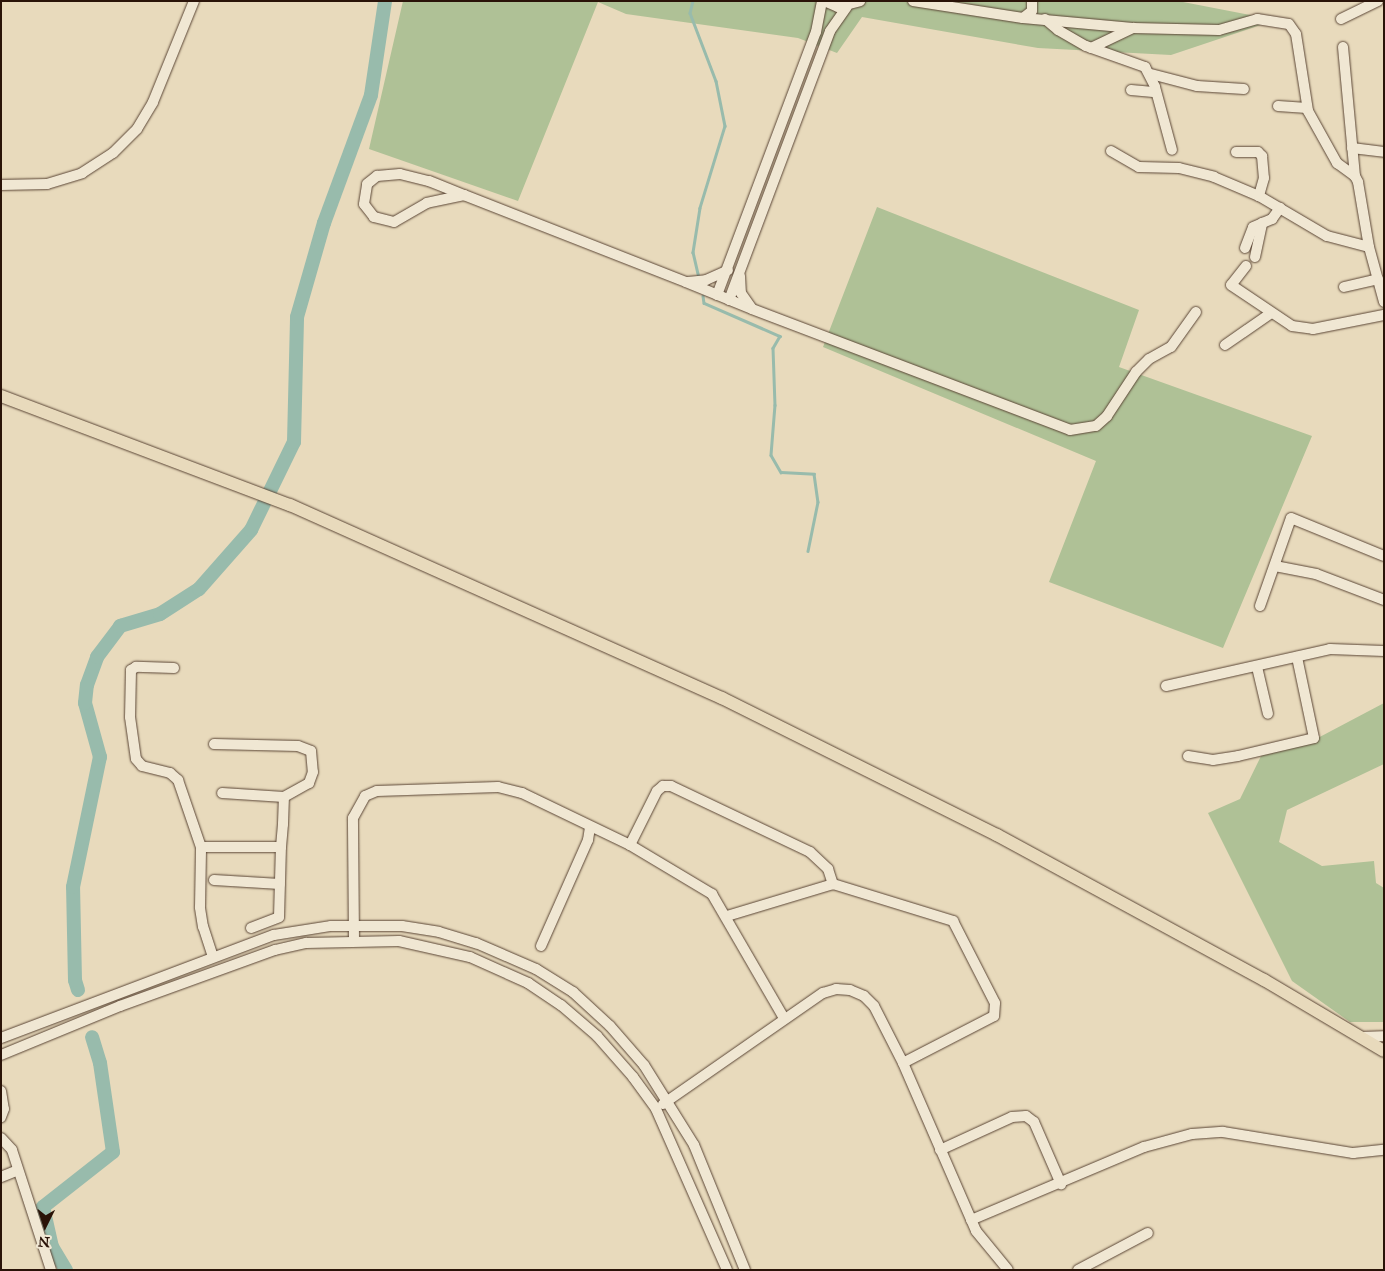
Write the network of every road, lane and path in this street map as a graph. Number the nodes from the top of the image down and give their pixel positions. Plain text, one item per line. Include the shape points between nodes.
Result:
1 (194, 1) edge
2 (823, 1) edge
3 (860, 1) edge
4 (913, 1) edge
5 (1032, 1) edge
6 (1378, 1) edge
7 (847, 6) junction
8 (1023, 18) junction
9 (1045, 19) junction
10 (1341, 20) dead end
11 (1133, 28) junction
12 (1343, 47) dead end
13 (1091, 48) junction
14 (1151, 74) junction
15 (1244, 89) dead end
16 (1131, 90) dead end
17 (1156, 92) junction
18 (1278, 106) dead end
19 (1307, 108) junction
20 (1352, 148) junction
21 (1172, 150) dead end
22 (1111, 151) dead end
23 (1236, 152) dead end
24 (1384, 152) edge
25 (1355, 176) junction
26 (1, 185) edge
27 (464, 195) junction
28 (1259, 196) junction
29 (1280, 208) junction
30 (1262, 223) junction
31 (1369, 246) junction
32 (1244, 248) dead end
33 (1255, 257) dead end
34 (1246, 266) dead end
35 (728, 270) junction
36 (740, 274) junction
37 (1378, 279) junction
38 (686, 282) junction
39 (1344, 288) dead end
40 (717, 295) junction
41 (730, 300) junction
42 (1384, 302) edge
43 (752, 309) junction
44 (1196, 312) dead end
45 (1271, 313) junction
46 (1384, 315) edge
47 (1225, 345) dead end
48 (1, 396) edge
49 (1384, 556) edge
50 (1275, 566) junction
51 (1384, 600) edge
52 (1260, 606) dead end
53 (1384, 651) edge
54 (1297, 657) junction
55 (1257, 667) junction
56 (174, 668) dead end
57 (1166, 686) dead end
58 (1268, 714) dead end
59 (214, 744) dead end
60 (1188, 756) dead end
61 (222, 794) dead end
62 (284, 797) junction
63 (590, 828) junction
64 (630, 845) junction
65 (201, 847) junction
66 (281, 847) junction
67 (214, 880) dead end
68 (280, 884) junction
69 (833, 884) junction
70 (727, 916) junction
71 (354, 925) junction
72 (251, 928) dead end
73 (354, 940) junction
74 (541, 946) dead end
75 (213, 957) junction
76 (784, 1018) junction
77 (1384, 1036) edge
78 (1360, 1037) junction
79 (1, 1038) edge
80 (1384, 1051) edge
81 (1, 1055) edge
82 (903, 1063) junction
83 (1, 1091) edge
84 (668, 1100) junction
85 (656, 1109) junction
86 (1, 1117) edge
87 (1, 1138) edge
88 (940, 1150) junction
89 (1384, 1150) edge
90 (18, 1170) junction
91 (1, 1176) edge
92 (1061, 1184) junction
93 (971, 1220) junction
94 (1148, 1233) dead end
95 (51, 1270) edge
96 (727, 1270) edge
97 (745, 1270) edge
98 (1008, 1270) edge
99 (1078, 1270) edge

1 - 26 street via 153,102 137,129 113,153 82,173 47,184
2 - 7 street
2 - 35 street via 816,32
3 - 7 street
4 - 8 street
5 - 8 street via 1032,11
6 - 10 street
7 - 36 street via 830,31
8 - 9 street
9 - 11 street
9 - 13 street
11 - 13 street
11 - 19 street via 1219,30 1257,19 1289,24 1296,34
12 - 20 street
13 - 14 street via 1145,67
14 - 15 street via 1196,86
14 - 17 street
16 - 17 street
17 - 21 street
18 - 19 street
19 - 25 street via 1337,162
20 - 24 street
20 - 25 street
22 - 28 street via 1139,167 1179,168 1214,177
23 - 28 street via 1258,152 1262,156 1264,178
25 - 31 street
27 - 27 street via 400,174 377,176 367,184 364,204 374,217 394,222 427,203
27 - 38 street
28 - 29 street
29 - 30 street via 1272,219
29 - 31 street via 1327,236
30 - 32 street via 1253,227
30 - 33 street
31 - 37 street
34 - 45 street via 1231,286
35 - 38 street via 706,280
35 - 40 street
36 - 41 street
36 - 43 street via 741,293
37 - 39 street
37 - 42 street
38 - 40 street
40 - 41 street
41 - 43 street
43 - 44 street via 1070,430 1096,426 1107,416 1136,372 1149,359 1170,347
45 - 46 street via 1292,326 1312,329
45 - 47 street
48 - 78 main road via 290,505 722,698 970,822 1264,980
49 - 50 street via 1291,518
50 - 51 street via 1316,574
50 - 52 street
53 - 54 street via 1330,649
54 - 55 street
54 - 60 street via 1314,738 1230,758 1213,760
55 - 57 street
55 - 58 street
56 - 65 street via 136,667 131,670 130,717 136,759 142,766 170,773 178,780
59 - 62 street via 298,746 310,751 313,772 309,783
61 - 62 street
62 - 66 street
63 - 64 street
63 - 71 street via 522,793 498,787 377,791 365,796 353,818
63 - 74 street via 588,840
64 - 69 street via 657,791 663,786 671,786 810,852 828,869
64 - 70 street via 696,882 712,894
65 - 66 street
65 - 75 street via 200,907
66 - 68 street
67 - 68 street
68 - 72 street via 279,917
69 - 70 street
69 - 82 street via 953,921 995,1003 994,1016 988,1021
70 - 76 street
71 - 73 street
71 - 75 street via 274,935
71 - 84 street via 439,932 497,950 536,968 573,992 610,1026 644,1065
73 - 81 street via 306,943 275,950 120,1006
73 - 85 street via 399,940 436,947 492,965 528,983 561,1005 597,1036
75 - 79 street
76 - 82 street via 823,993 850,990 864,996 874,1006
76 - 84 street
77 - 78 street
78 - 80 main road
82 - 88 street
83 - 86 street
84 - 85 street
84 - 97 street via 694,1145
85 - 96 street
87 - 90 street via 12,1150
88 - 92 street via 1012,1117 1026,1116 1034,1122
88 - 93 street
89 - 92 street via 1353,1153 1205,1132 1144,1147
90 - 91 street
90 - 95 street
92 - 93 street
93 - 98 street
94 - 99 street

